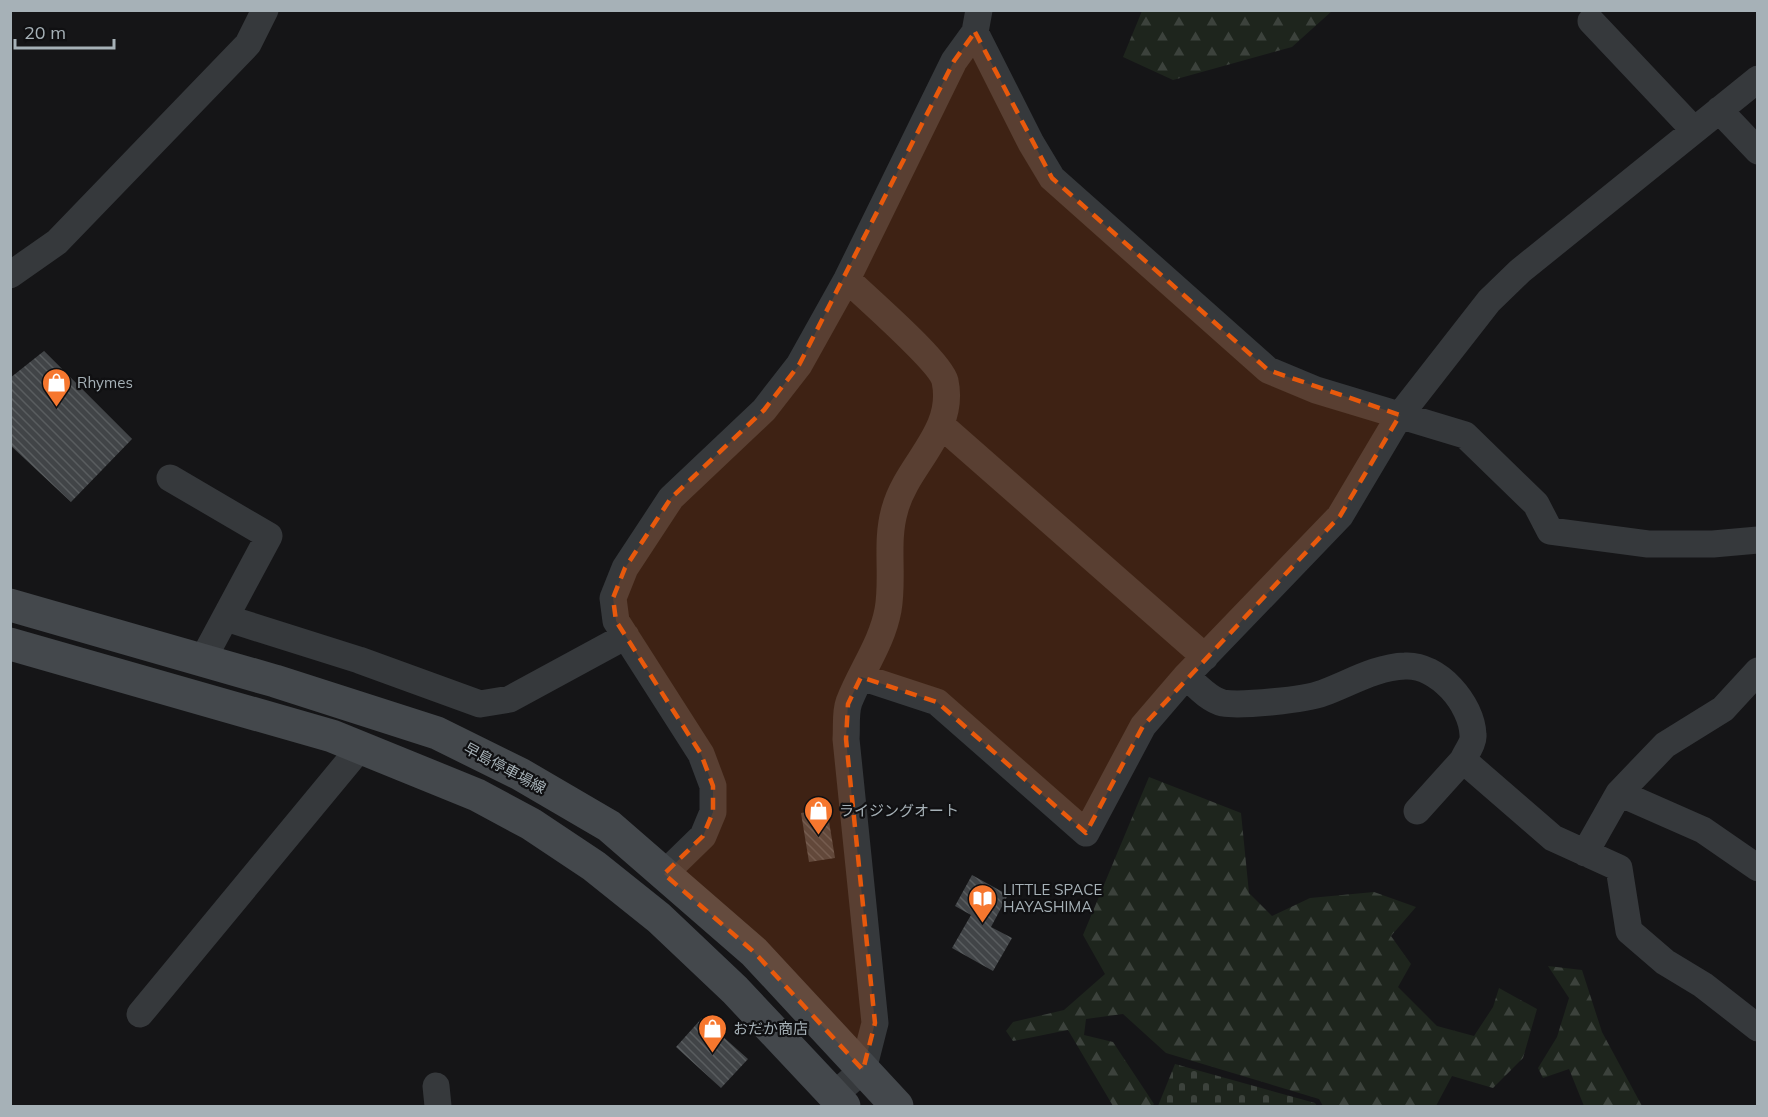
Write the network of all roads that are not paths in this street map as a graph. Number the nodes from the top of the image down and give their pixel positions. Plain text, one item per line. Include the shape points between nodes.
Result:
1 (265, 10) edge
2 (977, 21) edge
3 (1591, 21) dead end
4 (1758, 79) edge
5 (1719, 110) junction
6 (1694, 130) junction
7 (1758, 151) edge
8 (10, 275) edge
9 (847, 279) junction
10 (1400, 415) junction
11 (942, 426) junction
12 (170, 478) dead end
13 (1758, 540) edge
14 (10, 605) edge
15 (225, 618) junction
16 (626, 636) junction
17 (10, 644) edge
18 (1205, 657) junction
19 (201, 661) junction
20 (1758, 671) edge
21 (1185, 676) junction
22 (861, 677) junction
23 (360, 748) junction
24 (1463, 760) junction
25 (1619, 793) junction
26 (1417, 811) dead end
27 (1585, 853) junction
28 (1758, 868) edge
29 (664, 874) junction
30 (140, 1014) dead end
31 (1758, 1028) edge
32 (863, 1070) junction
33 (839, 1101) edge
34 (897, 1107) edge

1 - 8 street via 248,44 215,79 57,242
2 - 9 street
2 - 10 street via 1031,143 1052,178 1268,370 1316,390
3 - 6 street
4 - 5 street
5 - 6 street
5 - 7 street
6 - 10 street via 1520,271 1490,301
9 - 11 street via 926,355 944,378 947,399
9 - 16 street via 799,364 764,410 671,498 625,568 613,598 616,621
10 - 13 street via 1465,435 1536,504 1550,531 1648,544
10 - 18 street via 1340,516
11 - 18 street
11 - 22 street via 895,508 888,608
12 - 15 street via 269,536
14 - 19 main road, 早島停車場線
15 - 16 street via 359,660 480,704 510,699
15 - 19 street
16 - 29 street via 700,754 713,786 713,812 703,836
17 - 23 main road via 332,736
18 - 21 street
19 - 29 main road, 早島停車場線 via 437,733 520,774 609,826
20 - 25 street via 1723,710 1665,745
21 - 22 street via 1143,726 1086,833 937,702
21 - 24 street via 1222,703 1284,700 1320,694 1374,671 1407,665 1433,674 1454,689 1470,715 1474,737
22 - 32 street via 848,704 846,739 875,1023
23 - 30 street
23 - 33 main road via 477,795 531,824 594,866 659,918 735,990
24 - 26 street
24 - 27 street via 1553,838
25 - 27 street
25 - 28 street via 1703,830
27 - 31 street via 1619,868 1629,931 1665,962 1703,985
29 - 32 main road, 早島停車場線 via 754,952
32 - 33 street
32 - 34 main road, 早島停車場線

